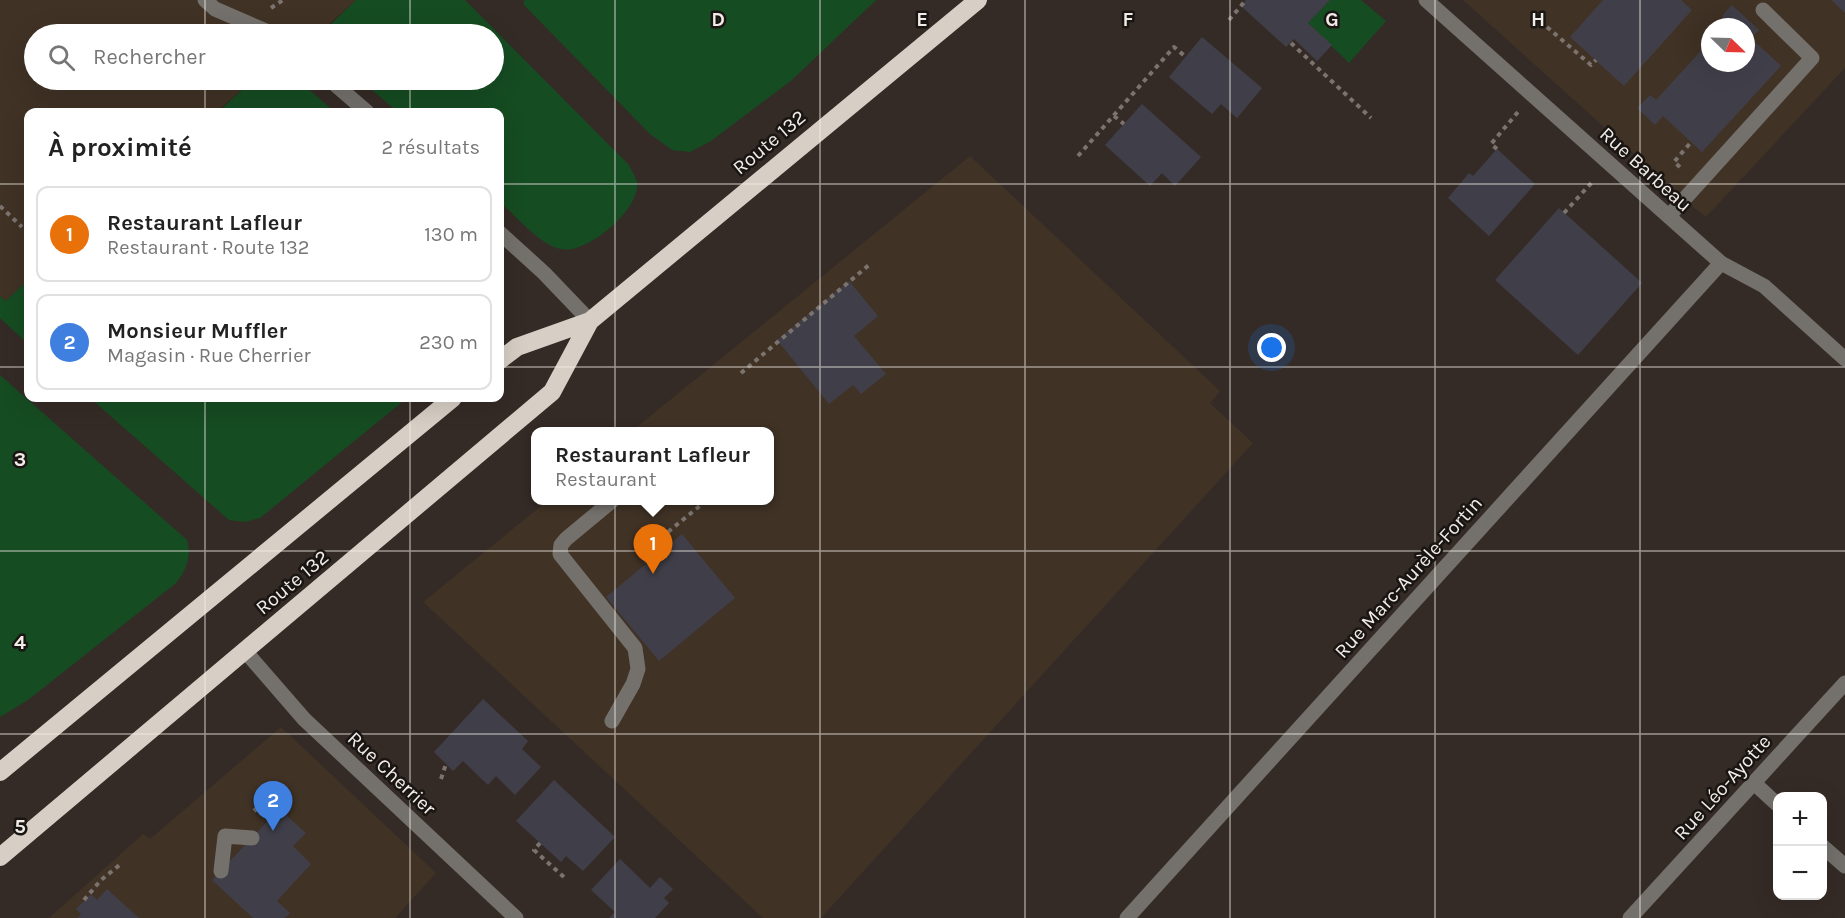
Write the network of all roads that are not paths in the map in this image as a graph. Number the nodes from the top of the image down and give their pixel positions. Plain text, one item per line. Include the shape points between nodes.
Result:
1 (205, 0) edge
2 (978, 0) edge
3 (1426, 0) edge
4 (1763, 10) dead end
5 (250, 24) edge
6 (342, 90) edge
7 (362, 108) edge
8 (1669, 216) junction
9 (504, 237) edge
10 (1721, 263) junction
11 (590, 321) junction
12 (504, 357) edge
13 (1845, 359) edge
14 (448, 402) edge
15 (608, 505) edge
16 (245, 651) junction
17 (1845, 683) edge
18 (612, 721) dead end
19 (2, 770) edge
20 (1754, 783) junction
21 (1773, 800) edge
22 (252, 838) dead end
23 (1827, 850) edge
24 (0, 857) edge
25 (1845, 866) edge
26 (221, 871) dead end
27 (516, 918) edge
28 (1126, 918) edge
29 (1630, 918) edge

1 - 5 street via 215,9
2 - 11 highway, Route 132
3 - 8 street, Rue Barbeau
4 - 8 street via 1812,58
6 - 7 street
8 - 10 street, Rue Barbeau
9 - 11 street
10 - 13 street, Rue Barbeau via 1764,286
10 - 28 street, Rue Marc-Aurèle-Fortin
11 - 12 highway, Route 132 via 517,347
11 - 16 highway, Route 132 via 552,393
14 - 19 highway, Route 132
15 - 18 street via 566,539 560,554 635,648 638,669
16 - 24 highway, Route 132
16 - 27 street, Rue Cherrier via 304,719
17 - 20 street, Rue Léo-Ayotte
20 - 21 street
20 - 29 street, Rue Léo-Ayotte
22 - 26 street via 225,836
23 - 25 street

